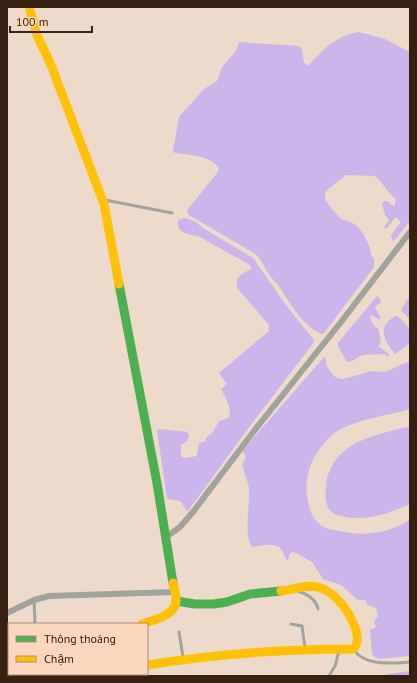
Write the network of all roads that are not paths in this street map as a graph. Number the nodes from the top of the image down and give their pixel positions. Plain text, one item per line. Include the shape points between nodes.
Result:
1 (29, 7) edge
2 (103, 200) junction
3 (172, 213) dead end
4 (410, 232) edge
5 (166, 538) junction
6 (292, 589) junction
7 (176, 596) junction
8 (34, 600) junction
9 (318, 609) dead end
10 (7, 613) edge
11 (35, 623) edge
12 (144, 623) edge
13 (291, 624) dead end
14 (179, 632) dead end
15 (353, 648) junction
16 (305, 649) junction
17 (340, 649) junction
18 (183, 658) junction
19 (410, 662) edge
20 (148, 665) edge
21 (329, 676) edge

1 - 2 street via 37,35
2 - 3 lane
2 - 5 street
4 - 5 street via 259,424 194,512
5 - 7 street
6 - 7 street via 250,594 226,602 199,604
6 - 9 lane via 312,598
6 - 15 street via 313,586 336,596 344,605 355,627 357,644
7 - 8 street via 58,595
7 - 12 street via 173,609 169,613
8 - 10 street
8 - 11 lane
13 - 16 lane via 302,626
14 - 18 lane
15 - 17 street
15 - 19 lane via 359,656 376,662
16 - 17 street
16 - 18 street
17 - 21 lane via 337,662
18 - 20 street

